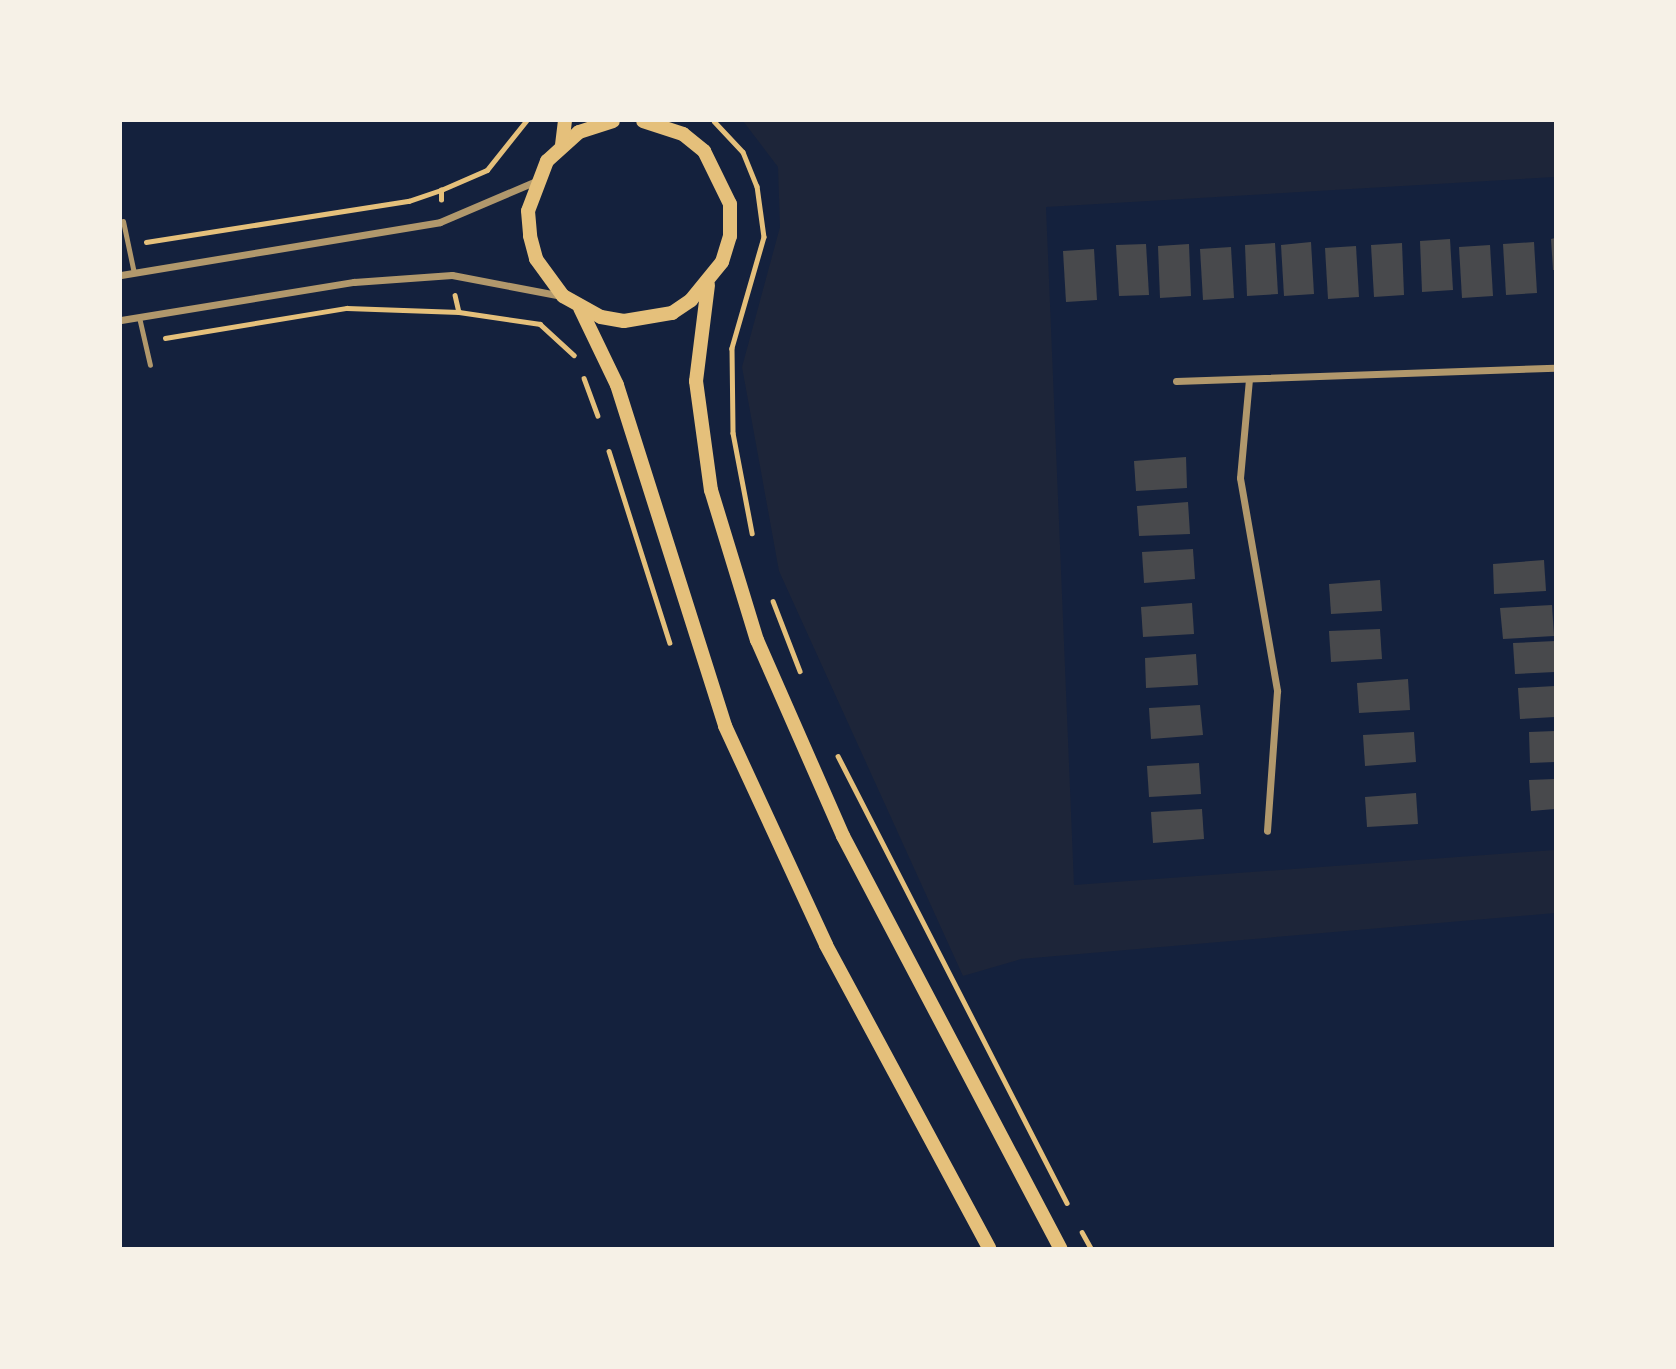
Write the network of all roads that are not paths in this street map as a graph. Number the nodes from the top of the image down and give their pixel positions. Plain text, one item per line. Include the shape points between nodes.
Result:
1 (565, 121) edge
2 (613, 121) edge
3 (643, 121) edge
4 (674, 121) edge
5 (683, 134) junction
6 (562, 145) junction
7 (536, 181) junction
8 (123, 221) dead end
9 (134, 273) junction
10 (121, 275) edge
11 (708, 285) junction
12 (563, 296) junction
13 (580, 308) junction
14 (139, 317) junction
15 (121, 320) edge
16 (149, 365) dead end
17 (1555, 368) edge
18 (1248, 379) junction
19 (1175, 381) dead end
20 (1267, 831) dead end
21 (989, 1248) edge
22 (1059, 1248) edge

1 - 6 main road
2 - 6 main road
3 - 5 main road
4 - 5 main road
5 - 11 main road via 719,173 730,204 730,236
6 - 7 main road
7 - 9 street via 440,222
7 - 12 main road via 530,236 536,259
8 - 9 lane
9 - 10 street
11 - 13 main road via 672,313 648,320 601,317
11 - 22 main road via 696,381 711,490 757,640 843,836
12 - 13 main road
12 - 14 street via 452,275 354,282
13 - 21 main road via 618,385 725,726 826,945
14 - 15 street
14 - 16 lane
17 - 18 street
18 - 19 street
18 - 20 street via 1240,478 1277,691

